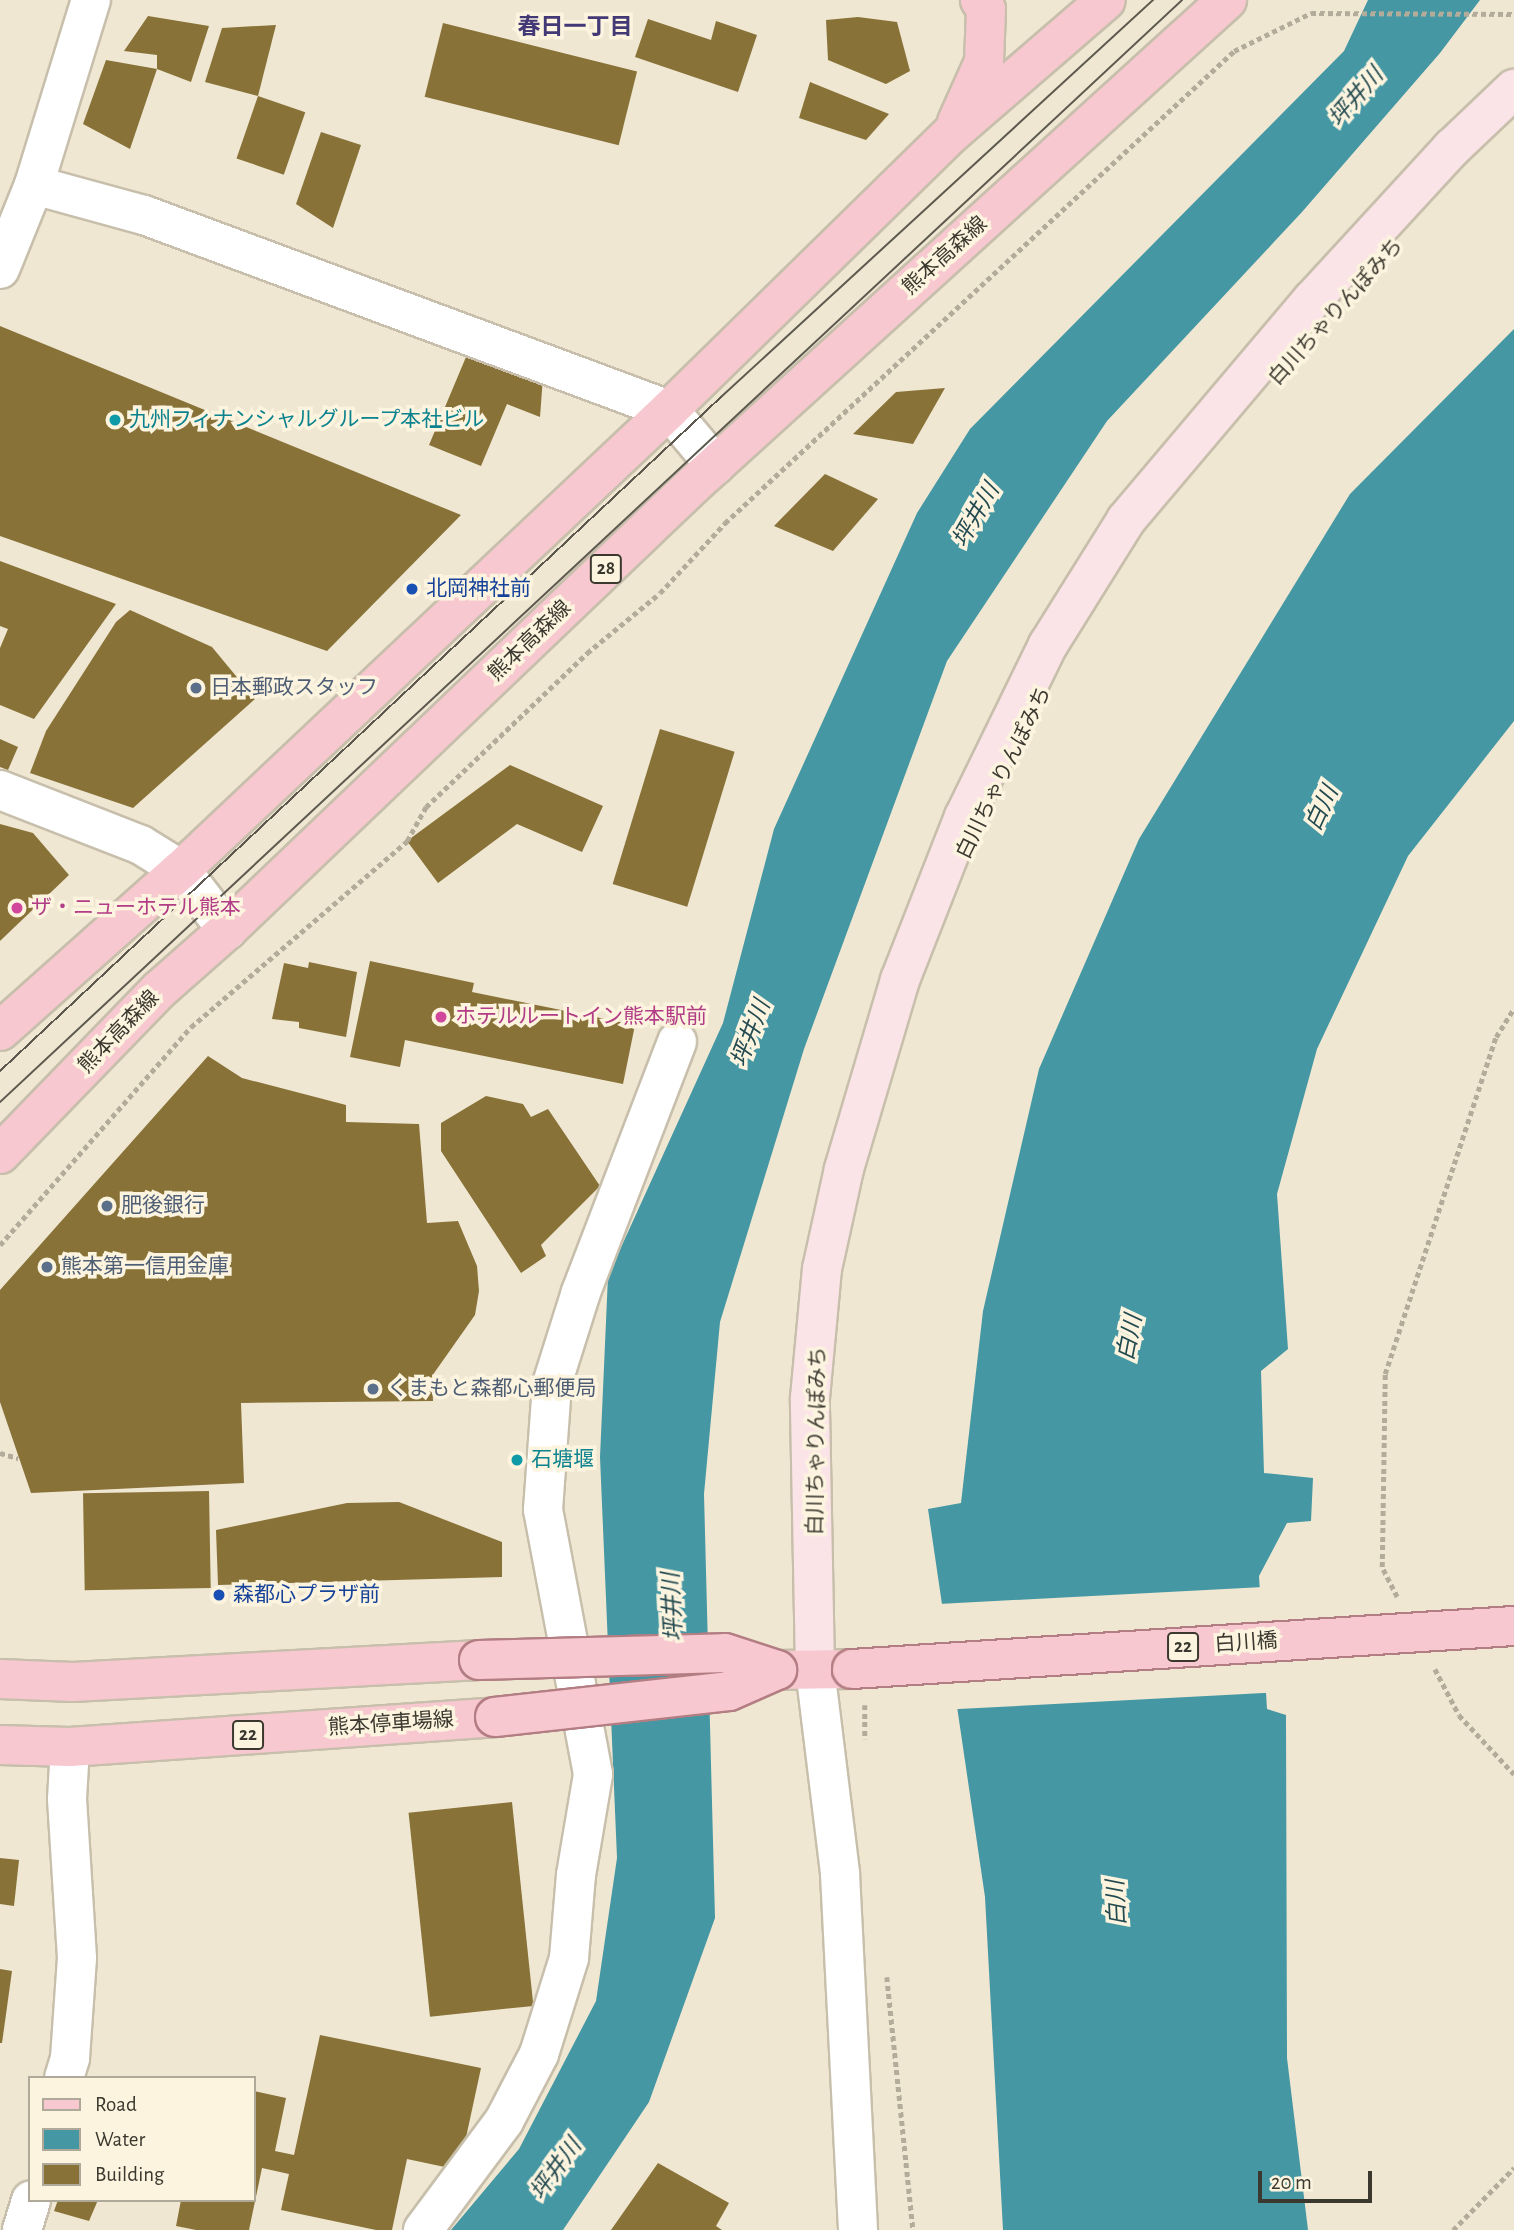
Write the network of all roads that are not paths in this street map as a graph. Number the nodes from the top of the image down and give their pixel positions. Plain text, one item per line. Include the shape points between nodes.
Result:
1 (90, 0) edge
2 (980, 0) edge
3 (1106, 0) edge
4 (1227, 0) edge
5 (1514, 89) edge
6 (952, 133) junction
7 (34, 185) junction
8 (0, 269) edge
9 (669, 411) junction
10 (715, 465) junction
11 (0, 790) edge
12 (181, 870) junction
13 (227, 930) junction
14 (0, 1031) edge
15 (677, 1042) dead end
16 (0, 1154) edge
17 (1514, 1626) edge
18 (815, 1669) junction
19 (852, 1669) joint
20 (778, 1670) junction
21 (0, 1679) edge
22 (0, 1745) edge
23 (69, 1747) junction
24 (64, 2076) edge
25 (30, 2202) edge
26 (22, 2230) edge
27 (423, 2230) edge
28 (858, 2230) edge

1 - 7 street
2 - 6 main road via 986,9 984,62
3 - 6 main road
4 - 10 main road, 熊本高森線 / 28
5 - 18 street via 1452,148 1312,300 1126,520 1048,645 964,817 900,980 844,1169 822,1269 810,1398
6 - 9 main road
7 - 8 street
7 - 9 street via 144,215
9 - 10 street
9 - 12 main road
10 - 13 main road, 熊本高森線 / 28
11 - 12 street via 141,845
12 - 13 street
12 - 14 main road
13 - 16 main road, 熊本高森線 / 28 via 159,990
15 - 27 street via 581,1292 552,1384 543,1510 593,1774 576,1875 569,1958 539,2054 504,2121
17 - 19 main road, 白川橋 / 22, bridge
18 - 19 main road, 熊本停車場線 / 22
18 - 20 main road, 熊本停車場線 / 22
18 - 28 street via 840,1874
20 - 21 main road, 熊本停車場線 / 22, bridge via 725,1653 479,1660 73,1682
20 - 23 main road, 熊本停車場線 / 22, bridge via 729,1691 495,1717
22 - 23 main road, 熊本停車場線 / 22
23 - 24 street via 67,1799 78,1958
25 - 26 street

